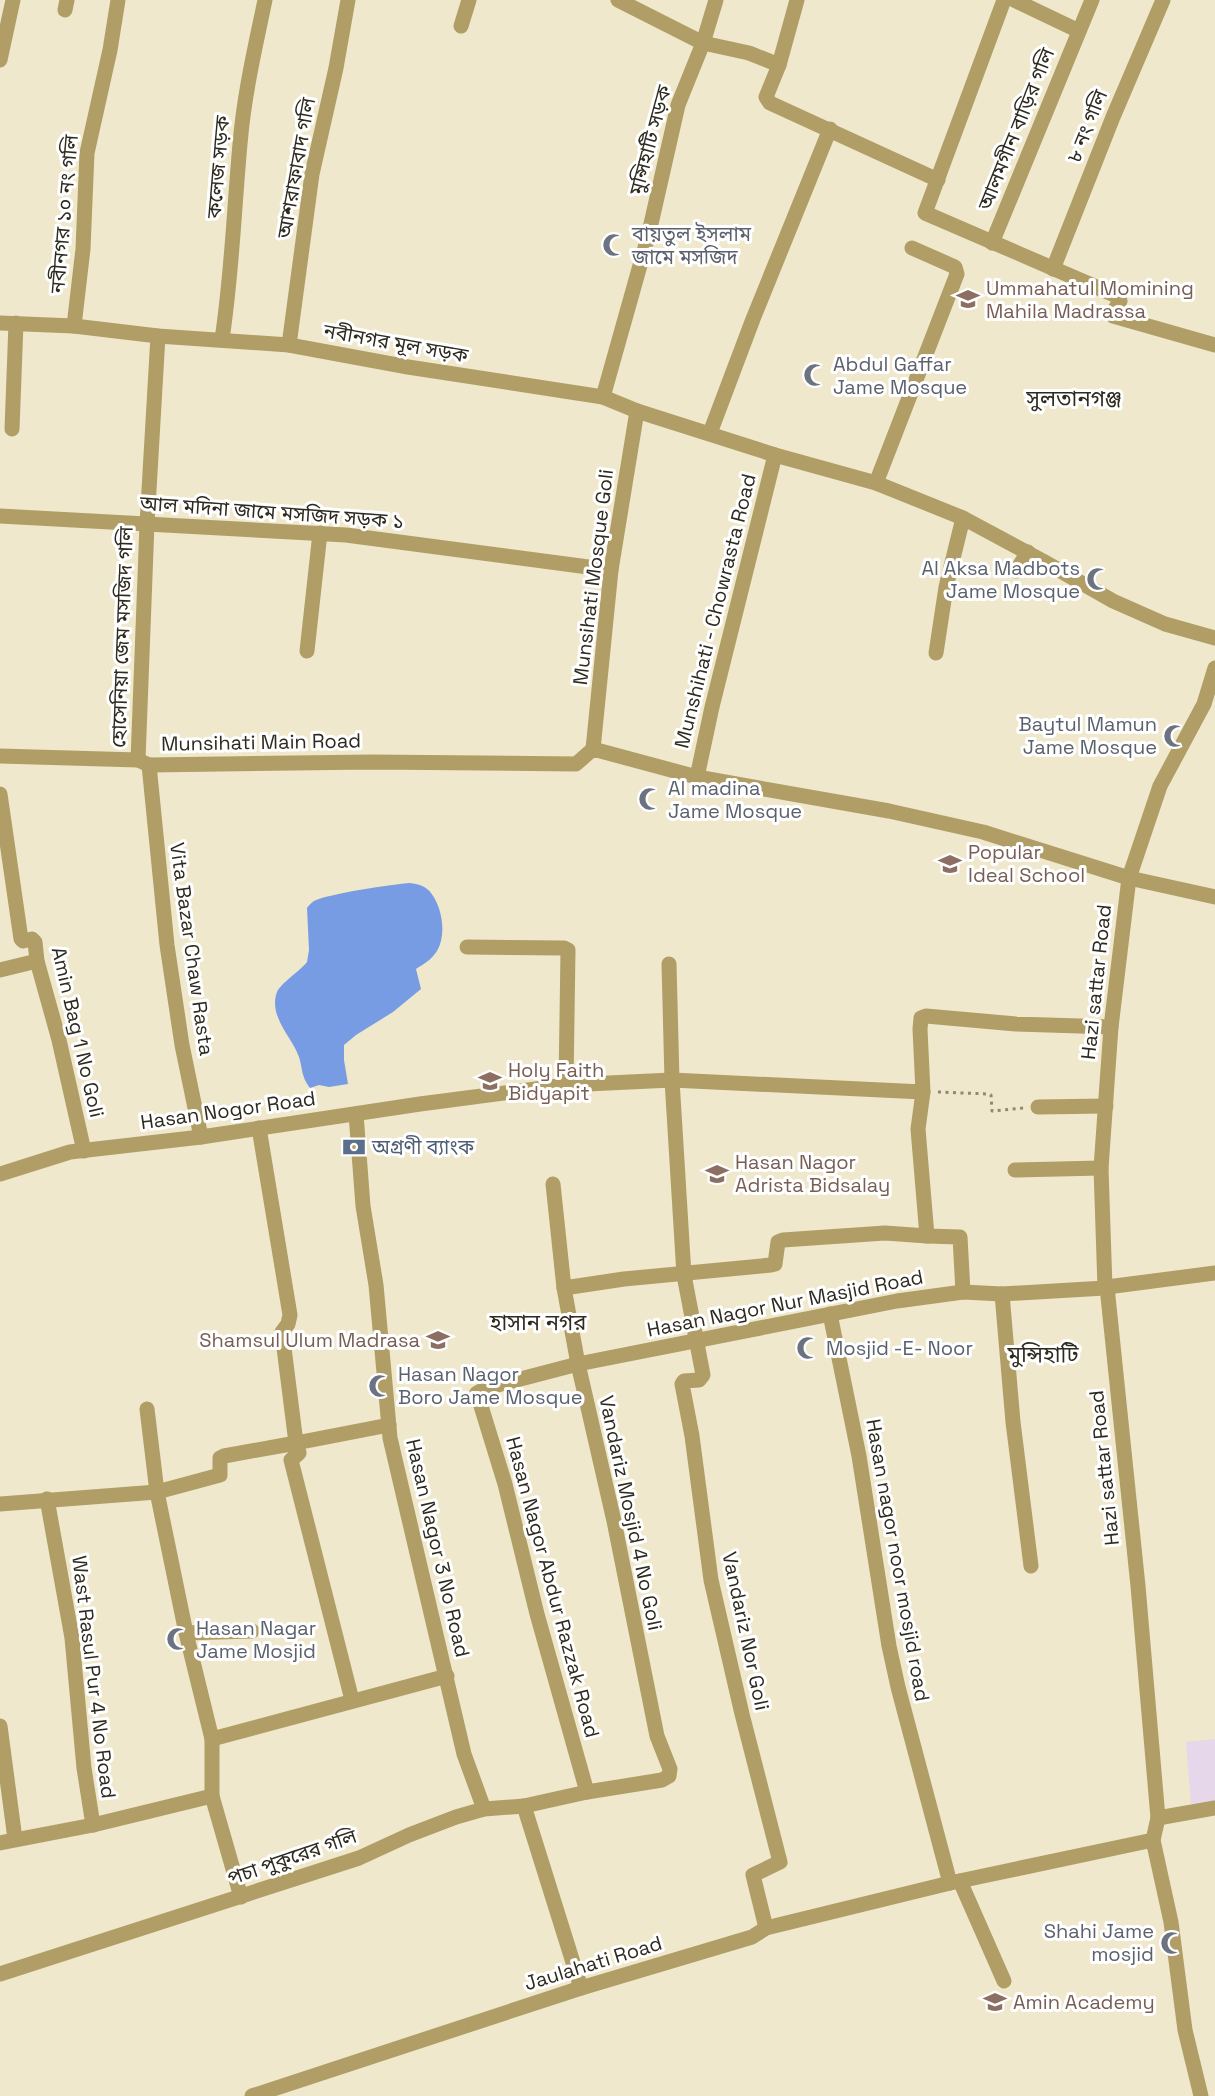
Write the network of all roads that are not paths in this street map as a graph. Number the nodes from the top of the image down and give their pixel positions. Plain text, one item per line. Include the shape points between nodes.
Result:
1 (13, 0) edge
2 (118, 0) edge
3 (265, 0) edge
4 (348, 0) edge
5 (469, 0) edge
6 (716, 0) edge
7 (797, 0) edge
8 (1004, 0) edge
9 (1014, 0) edge
10 (1092, 0) edge
11 (1162, 0) edge
12 (622, 1) edge
13 (461, 26) dead end
14 (1078, 31) junction
15 (703, 43) junction
16 (0, 60) edge
17 (779, 65) junction
18 (830, 129) junction
19 (938, 180) junction
20 (992, 243) junction
21 (912, 248) dead end
22 (1053, 269) junction
23 (0, 322) edge
24 (16, 323) junction
25 (74, 326) junction
26 (158, 336) junction
27 (222, 339) junction
28 (289, 345) junction
29 (1215, 345) edge
30 (603, 397) junction
31 (637, 411) junction
32 (12, 429) dead end
33 (710, 433) junction
34 (776, 455) junction
35 (876, 483) junction
36 (0, 516) edge
37 (963, 518) junction
38 (147, 524) junction
39 (320, 533) junction
40 (1028, 552) junction
41 (611, 570) junction
42 (1017, 571) dead end
43 (1215, 638) edge
44 (307, 651) dead end
45 (936, 652) dead end
46 (1215, 668) edge
47 (593, 749) junction
48 (0, 756) edge
49 (144, 763) junction
50 (696, 777) junction
51 (0, 794) edge
52 (1129, 878) junction
53 (1215, 897) edge
54 (467, 947) dead end
55 (37, 961) junction
56 (669, 964) dead end
57 (0, 970) edge
58 (1111, 1027) junction
59 (672, 1080) junction
60 (566, 1085) junction
61 (923, 1092) junction
62 (1106, 1106) junction
63 (1038, 1107) road end
64 (356, 1114) junction
65 (259, 1128) junction
66 (201, 1137) junction
67 (84, 1151) junction
68 (1101, 1168) junction
69 (1015, 1170) dead end
70 (0, 1174) edge
71 (553, 1184) dead end
72 (927, 1236) junction
73 (1215, 1273) edge
74 (684, 1275) junction
75 (564, 1288) junction
76 (1106, 1288) junction
77 (963, 1292) junction
78 (1002, 1294) junction
79 (830, 1314) junction
80 (695, 1341) junction
81 (578, 1364) junction
82 (477, 1393) joint
83 (147, 1409) dead end
84 (389, 1425) junction
85 (296, 1443) junction
86 (157, 1492) junction
87 (47, 1500) junction
88 (0, 1504) edge
89 (1031, 1566) dead end
90 (252, 1631) dead end
91 (186, 1633) junction
92 (447, 1676) junction
93 (352, 1700) junction
94 (0, 1726) edge
95 (212, 1739) junction
96 (593, 1791) junction
97 (212, 1796) junction
98 (524, 1806) junction
99 (1215, 1808) edge
100 (484, 1809) junction
101 (1158, 1818) junction
102 (93, 1825) junction
103 (1153, 1840) junction
104 (8, 1841) edge
105 (955, 1882) junction
106 (242, 1897) junction
107 (766, 1928) junction
108 (0, 1974) edge
109 (1005, 1981) dead end
110 (581, 1988) junction
111 (252, 2096) edge
112 (1202, 2096) edge

1 - 16 street
2 - 25 street, নবীনগর ১০ নং গলি via 87,153 83,249
3 - 27 street, কলেজ সড়ক via 248,80
4 - 28 street, আশরাফাবাদ গলি via 312,174
5 - 13 street
6 - 15 street, মুন্সিহাটি সড়ক
7 - 17 street
8 - 19 street
9 - 14 street, আলমগীন বাড়ির গলি
10 - 14 street, আলমগীন বাড়ির গলি
11 - 22 street, ৮ নং গলি
12 - 15 street
14 - 20 street, আলমগীন বাড়ির গলি
15 - 17 street via 749,53
15 - 30 street, মুন্সিহাটি সড়ক via 678,105 648,237
17 - 18 street via 767,101
18 - 19 street
18 - 33 street
19 - 20 street via 925,213
20 - 22 street
21 - 35 street via 956,267 957,274
22 - 29 street via 1117,296 1120,301 1113,316
23 - 24 street, নবীনগর মূল সড়ক
24 - 25 street, নবীনগর মূল সড়ক
24 - 32 street
25 - 26 street, নবীনগর মূল সড়ক
26 - 27 street, নবীনগর মূল সড়ক
26 - 38 street, হোসেনিয়া জেম মসজিদ গলি
27 - 28 street, নবীনগর মূল সড়ক
28 - 30 street, নবীনগর মূল সড়ক
30 - 31 street, নবীনগর মূল সড়ক
31 - 33 street, নবীনগর মূল সড়ক
31 - 41 street, Munsihati Mosque Goli
33 - 34 street, নবীনগর মূল সড়ক
34 - 35 street, নবীনগর মূল সড়ক
34 - 50 street, Munshihati - Chowrasta Road
35 - 37 street, নবীনগর মূল সড়ক
36 - 38 street, আল মদিনা জামে মসজিদ সড়ক ১
37 - 40 street, নবীনগর মূল সড়ক
37 - 45 street via 946,587
38 - 39 street, আল মদিনা জামে মসজিদ সড়ক ১
38 - 49 street, হোসেনিয়া জেম মসজিদ গলি
39 - 41 street, আল মদিনা জামে মসজিদ সড়ক ১
39 - 44 street
40 - 42 street
40 - 43 street, নবীনগর মূল সড়ক via 1113,601 1164,624
41 - 47 street, Munsihati Mosque Goli
46 - 52 street, Hazi sattar Road via 1204,704 1160,786
47 - 49 street, Munsihati Main Road via 576,764
47 - 50 street
48 - 49 street, Munsihati Main Road
49 - 66 street, Vita Bazar Chaw Rasta via 182,1045
50 - 52 street via 983,832
51 - 55 street, Amin Bag 1 No Goli via 21,939 34,940
52 - 53 street
52 - 58 street, Hazi sattar Road
54 - 60 street via 568,951
55 - 57 street
55 - 67 street, Amin Bag 1 No Goli
56 - 59 street
58 - 61 street via 921,1018
58 - 62 street, Hazi sattar Road
59 - 60 street, Hasan Nogor Road
59 - 61 street, Hasan Nogor Road
59 - 74 street
60 - 64 street, Hasan Nogor Road
61 - 72 street via 918,1129
62 - 63 street
62 - 68 street, Hazi sattar Road
64 - 65 street, Hasan Nogor Road
64 - 84 street, Hasan Nagor 3 No Road
65 - 66 street, Hasan Nogor Road
65 - 85 street via 290,1315 282,1332
66 - 67 street, Hasan Nogor Road
67 - 70 street, Hasan Nogor Road
68 - 69 street
68 - 76 street, Hazi sattar Road
71 - 75 street, Vandariz Mosjid 4 No Goli
72 - 74 street via 885,1233 783,1240 778,1242 775,1264
72 - 77 street via 960,1237
73 - 76 street, Hasan Nagor Nur Masjid Road
74 - 75 street
74 - 80 street
75 - 81 street, Vandariz Mosjid 4 No Goli
76 - 78 street, Hasan Nagor Nur Masjid Road
76 - 101 street, Hazi sattar Road
77 - 78 street, Hasan Nagor Nur Masjid Road
77 - 79 street, Hasan Nagor Nur Masjid Road
78 - 89 street
79 - 80 street, Hasan Nagor Nur Masjid Road
79 - 105 street, Hasan nagor noor mosjid road via 859,1456 898,1687
80 - 81 street, Hasan Nagor Nur Masjid Road
80 - 107 street, Vandariz Nor Goli via 702,1378 682,1384 711,1580 780,1862 753,1875
81 - 82 street, Hasan Nagor Nur Masjid Road
81 - 96 street, Vandariz Mosjid 4 No Goli via 657,1736 670,1769 669,1776 662,1780
82 - 96 street, Hasan Nagor Abdur Razzak Road via 505,1484 537,1614
83 - 86 street
84 - 85 street
84 - 92 street, Hasan Nagor 3 No Road via 400,1486
85 - 86 street via 224,1456 219,1461 220,1475
85 - 93 street via 299,1453 291,1460
86 - 87 street
86 - 91 street
87 - 88 street
87 - 102 street, Wast Rasul Pur 4 No Road via 72,1638
90 - 91 street
91 - 95 street
92 - 93 street
92 - 100 street, Hasan Nagor 3 No Road via 464,1754
93 - 95 street
94 - 104 street
95 - 97 street
96 - 98 street, পচা পুকুরের গলি
97 - 102 street
97 - 106 street
98 - 100 street, পচা পুকুরের গলি
98 - 110 street
99 - 101 street
100 - 106 street, পচা পুকুরের গলি via 456,1816 359,1858
101 - 103 street, Hazi sattar Road
102 - 104 street
103 - 105 street, Jaulahati Road
103 - 112 street via 1171,1922 1185,2030
105 - 107 street, Jaulahati Road
105 - 109 street, Hasan nagor noor mosjid road
106 - 108 street, পচা পুকুরের গলি
107 - 110 street, Jaulahati Road via 752,1937
110 - 111 street, Jaulahati Road

